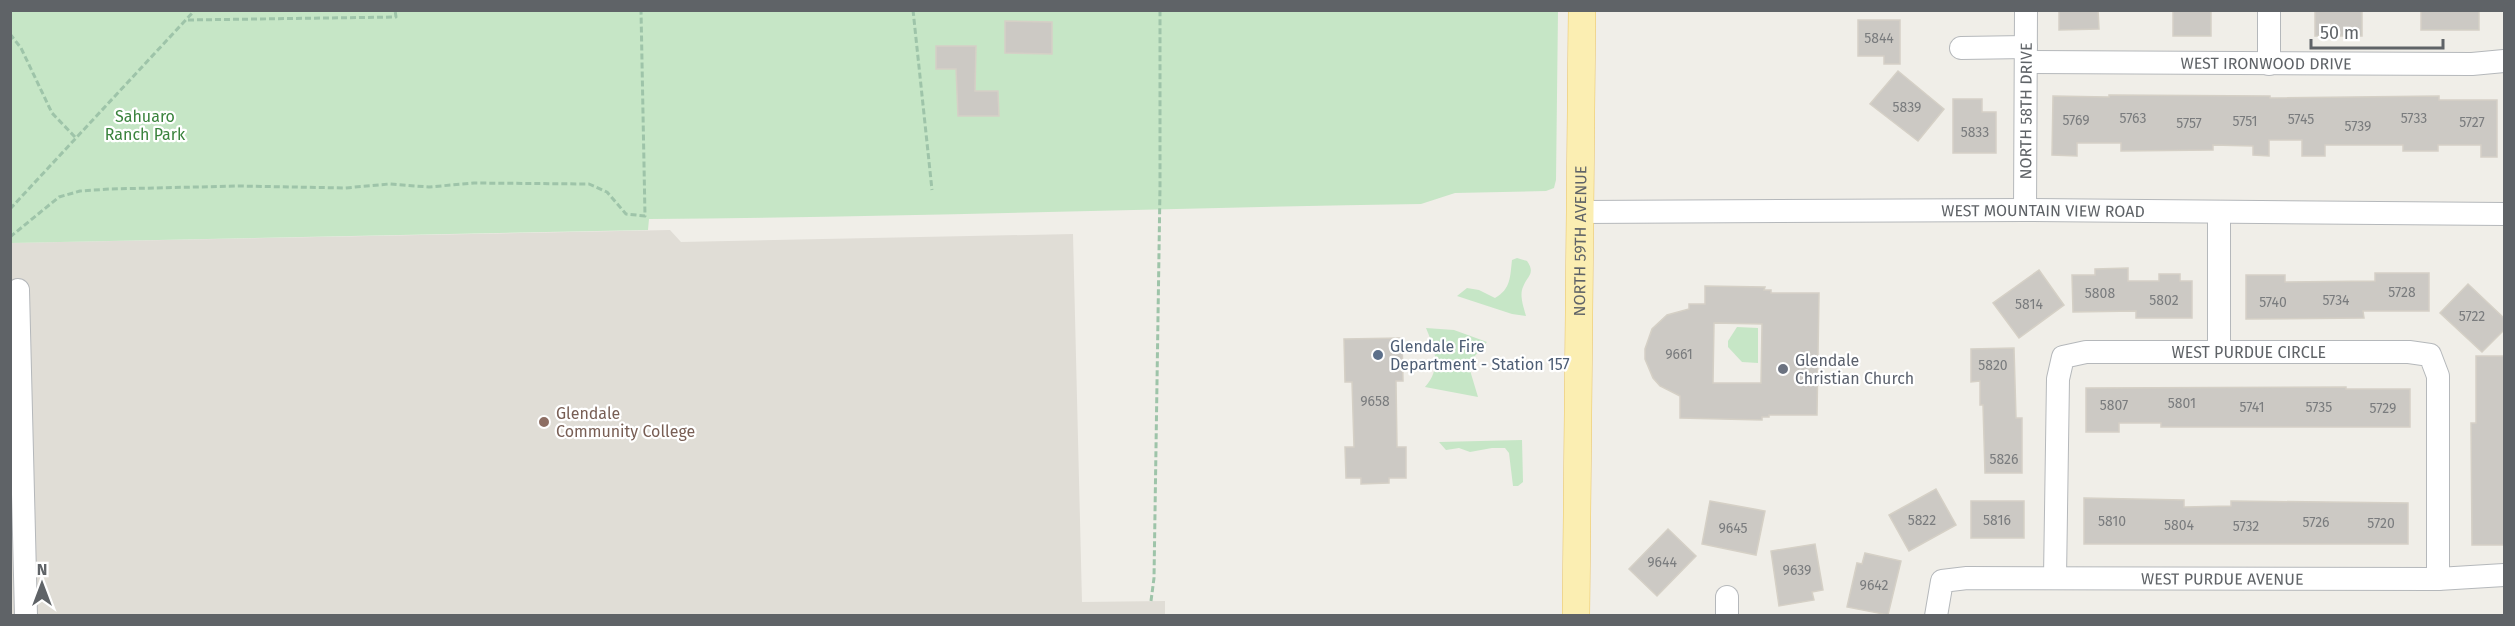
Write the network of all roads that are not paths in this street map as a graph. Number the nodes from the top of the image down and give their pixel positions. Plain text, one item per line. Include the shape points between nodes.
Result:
1 (1582, 10) edge
2 (2026, 10) edge
3 (2269, 10) edge
4 (1961, 48) dead end
5 (2026, 54) junction
6 (2504, 61) edge
7 (2269, 64) junction
8 (2025, 210) junction
9 (1581, 212) junction
10 (2219, 213) junction
11 (2505, 214) edge
12 (18, 290) dead end
13 (2219, 352) junction
14 (2505, 575) edge
15 (2055, 578) junction
16 (2438, 579) junction
17 (26, 615) edge
18 (1576, 615) edge
19 (1936, 615) edge

1 - 9 main road, NORTH 59TH AVENUE
2 - 5 street, NORTH 58TH DRIVE
3 - 7 street
4 - 5 street, WEST IRONWOOD DRIVE
5 - 7 street, WEST IRONWOOD DRIVE
5 - 8 street, NORTH 58TH DRIVE
6 - 7 street, WEST IRONWOOD DRIVE
8 - 9 street, WEST MOUNTAIN VIEW ROAD
8 - 10 street, WEST MOUNTAIN VIEW ROAD
9 - 18 main road, NORTH 59TH AVENUE
10 - 11 street, WEST MOUNTAIN VIEW ROAD
10 - 13 street
12 - 17 street
13 - 15 street, WEST PURDUE CIRCLE via 2086,352 2063,357 2058,379
13 - 16 street, WEST PURDUE CIRCLE via 2430,355 2438,376
14 - 16 street, WEST PURDUE AVENUE
15 - 16 street, WEST PURDUE AVENUE
15 - 19 street, WEST PURDUE AVENUE via 1942,581

